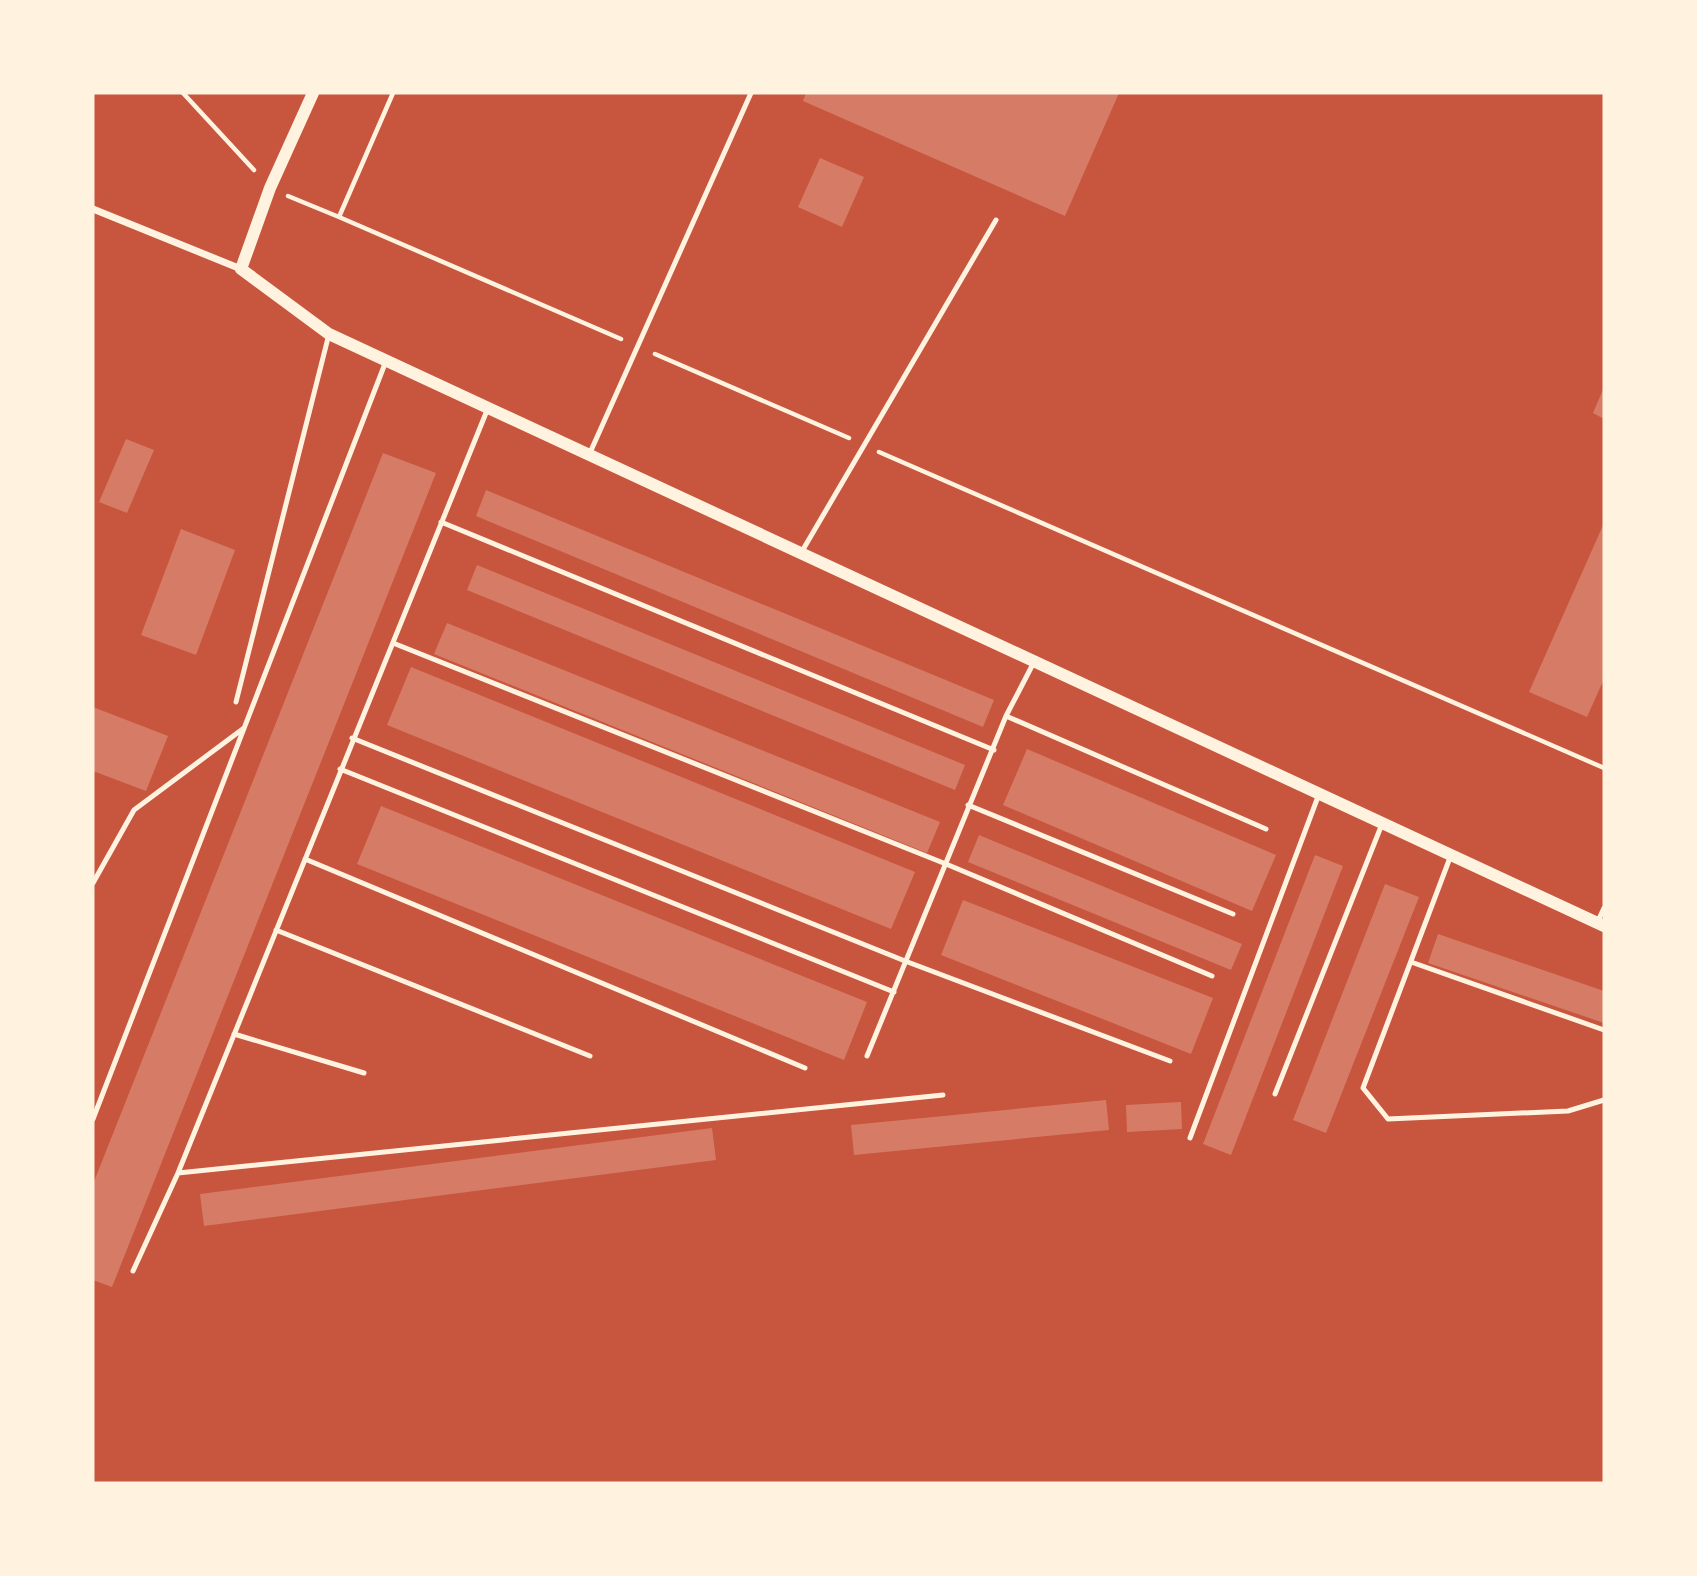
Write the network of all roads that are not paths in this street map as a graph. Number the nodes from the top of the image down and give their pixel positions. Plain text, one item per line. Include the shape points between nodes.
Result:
1 (313, 93) edge
2 (751, 93) edge
3 (93, 209) edge
4 (996, 219) dead end
5 (241, 268) junction
6 (329, 334) junction
7 (386, 361) junction
8 (488, 408) junction
9 (589, 455) junction
10 (441, 522) junction
11 (801, 553) junction
12 (393, 643) junction
13 (1034, 662) junction
14 (236, 702) dead end
15 (1006, 716) junction
16 (244, 728) junction
17 (352, 738) junction
18 (994, 750) junction
19 (340, 769) junction
20 (1318, 794) junction
21 (968, 805) junction
22 (1382, 824) junction
23 (1266, 828) dead end
24 (1451, 855) junction
25 (305, 859) junction
26 (946, 864) junction
27 (93, 883) edge
28 (1604, 908) edge
29 (1233, 914) dead end
30 (1601, 925) edge
31 (276, 930) junction
32 (905, 961) junction
33 (1410, 962) junction
34 (1212, 976) dead end
35 (894, 992) junction
36 (1604, 1030) edge
37 (234, 1034) junction
38 (590, 1056) dead end
39 (867, 1056) dead end
40 (1170, 1061) dead end
41 (805, 1068) dead end
42 (364, 1073) dead end
43 (1275, 1094) dead end
44 (943, 1095) dead end
45 (1604, 1100) edge
46 (93, 1119) edge
47 (1190, 1138) dead end
48 (178, 1173) junction
49 (133, 1271) dead end

1 - 5 street via 270,188
2 - 9 lane
3 - 5 street
4 - 11 lane
5 - 6 street
6 - 7 street
6 - 14 lane
7 - 8 street
7 - 16 lane
8 - 9 street
8 - 10 lane
9 - 11 street
10 - 12 lane
10 - 18 lane
11 - 13 street
12 - 17 lane
12 - 26 lane
13 - 15 lane
13 - 20 street
15 - 18 lane
15 - 23 lane
16 - 27 lane via 134,810
16 - 46 lane
17 - 19 lane
17 - 32 lane
18 - 21 lane
19 - 25 lane
19 - 35 lane
20 - 22 street
20 - 47 lane
21 - 26 lane
21 - 29 lane
22 - 24 street
22 - 43 lane
24 - 30 street
24 - 33 lane
25 - 31 lane
25 - 41 lane
26 - 32 lane
26 - 34 lane
28 - 30 lane
31 - 37 lane
31 - 38 lane
32 - 35 lane
32 - 40 lane
33 - 36 lane
33 - 45 lane via 1363,1088 1388,1119 1568,1111
35 - 39 lane
37 - 42 lane
37 - 48 lane
44 - 48 lane
48 - 49 lane

